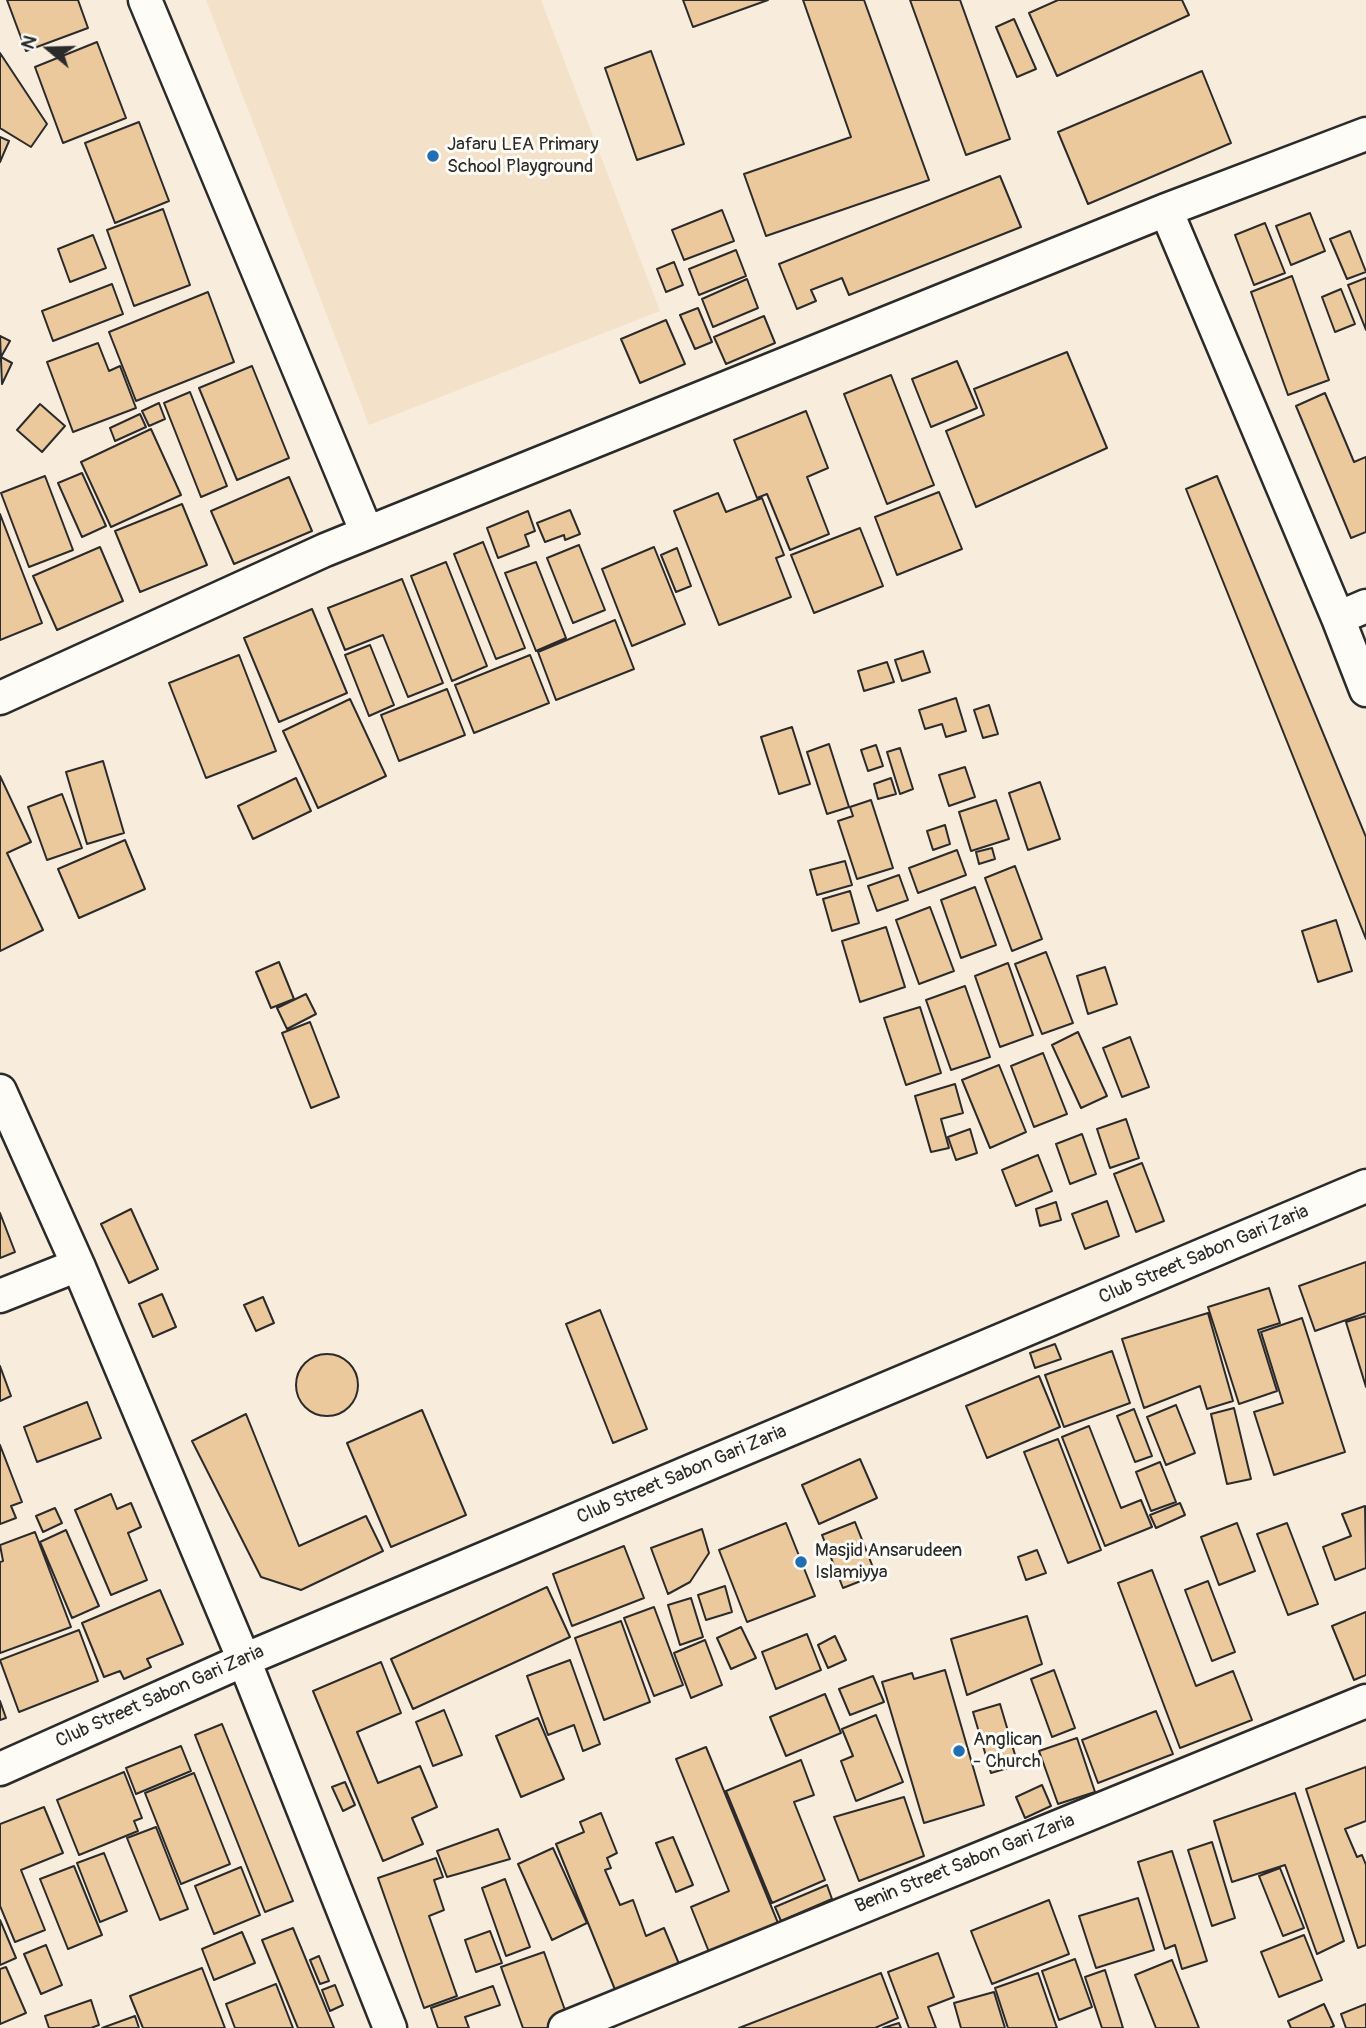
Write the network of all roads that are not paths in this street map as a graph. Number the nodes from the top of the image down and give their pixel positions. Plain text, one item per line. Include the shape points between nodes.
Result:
1 (145, 0) edge
2 (1366, 134) edge
3 (1166, 209) junction
4 (367, 533) junction
5 (1352, 612) edge
6 (1366, 690) edge
7 (0, 698) edge
8 (0, 1091) edge
9 (1366, 1186) edge
10 (78, 1265) junction
11 (0, 1296) edge
12 (244, 1660) junction
13 (1366, 1701) edge
14 (0, 1769) edge
15 (390, 2028) edge
16 (565, 2028) edge

1 - 4 street
2 - 3 street
3 - 4 street
3 - 5 street
4 - 7 street
5 - 6 street
8 - 10 street
9 - 12 street, Club Street Sabon Gari Zaria
10 - 11 street
10 - 12 street
12 - 14 street, Club Street Sabon Gari Zaria
12 - 15 street
13 - 16 street, Benin Street Sabon Gari Zaria

